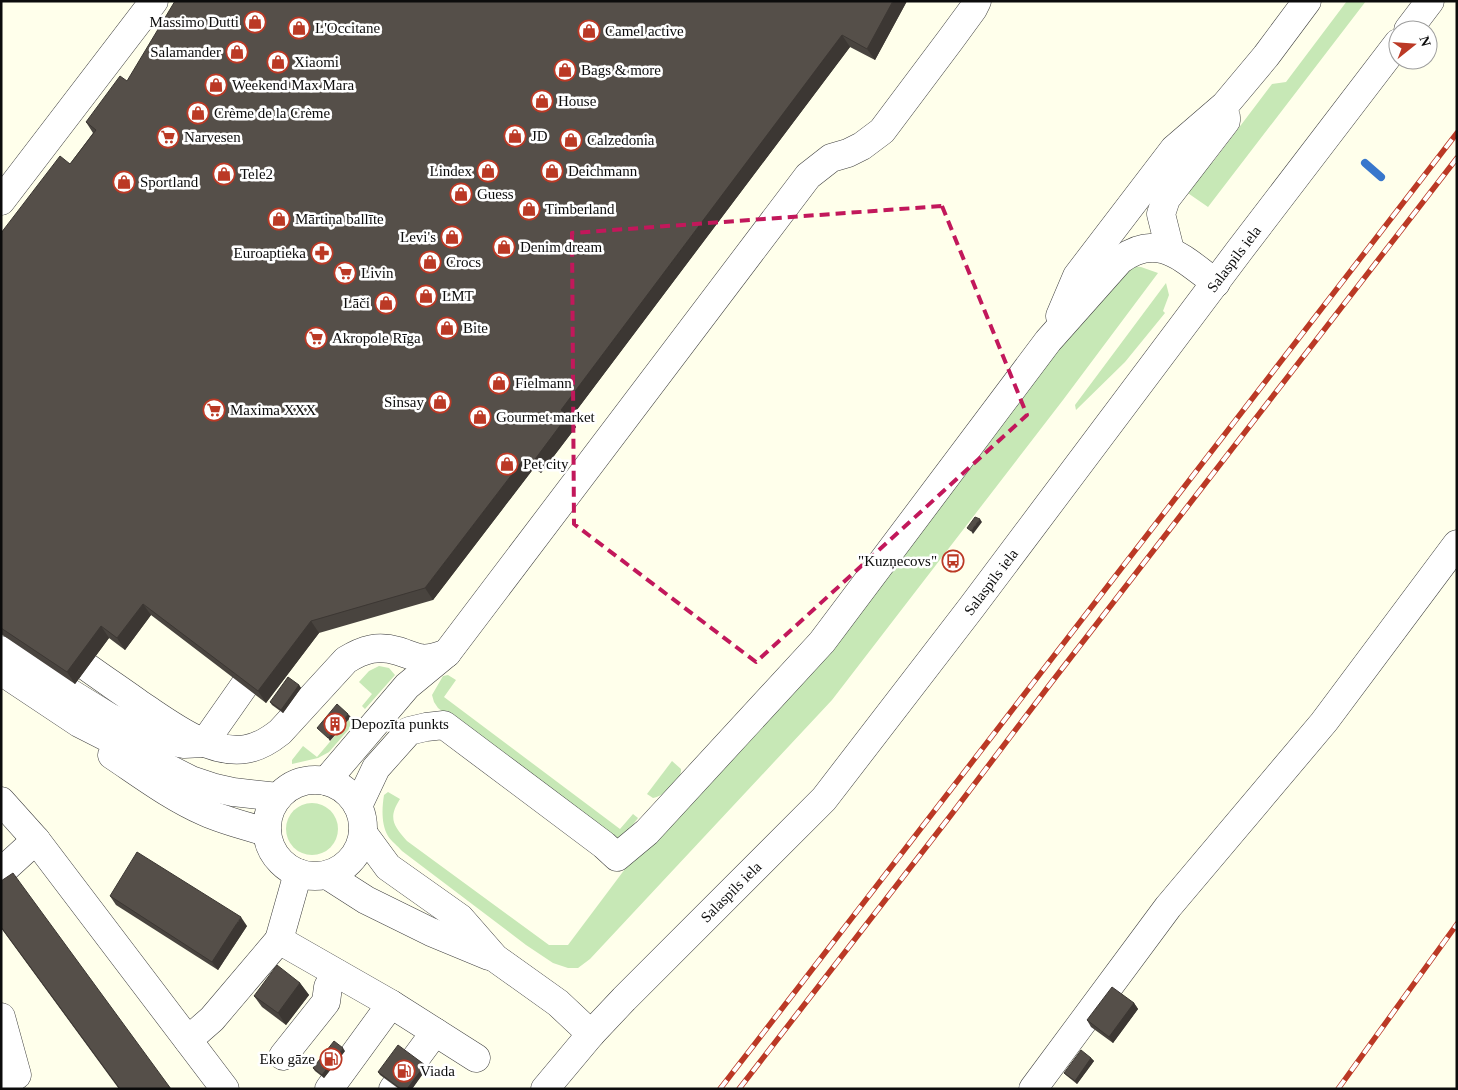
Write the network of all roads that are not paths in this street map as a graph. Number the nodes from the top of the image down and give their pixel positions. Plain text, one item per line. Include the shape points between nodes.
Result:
1 (154, 1) edge
2 (977, 1) edge
3 (1307, 1) edge
4 (1430, 1) edge
5 (1416, 20) edge
6 (1388, 56) edge
7 (1225, 105) junction
8 (1, 201) edge
9 (1170, 250) junction
10 (1216, 283) junction
11 (1052, 336) junction
12 (1457, 544) edge
13 (1, 650) edge
14 (447, 653) junction
15 (87, 668) edge
16 (1, 671) edge
17 (244, 686) edge
18 (79, 722) junction
19 (204, 743) junction
20 (326, 781) junction
21 (278, 797) junction
22 (1, 801) edge
23 (358, 806) junction
24 (267, 832) junction
25 (363, 833) junction
26 (36, 840) junction
27 (1, 872) edge
28 (298, 873) junction
29 (327, 875) junction
30 (278, 940) junction
31 (495, 958) junction
32 (336, 973) junction
33 (391, 1004) junction
34 (1, 1017) edge
35 (435, 1032) junction
36 (591, 1034) junction
37 (188, 1040) junction
38 (283, 1056) dead end
39 (476, 1058) dead end
40 (1, 1086) edge
41 (225, 1089) edge
42 (329, 1089) edge
43 (393, 1089) edge
44 (545, 1089) edge
45 (1033, 1089) edge

1 - 8 street
2 - 14 street via 882,131 862,146 831,158 808,176
3 - 7 street
4 - 5 street
6 - 10 street, Salaspils iela
7 - 9 street via 1226,121 1166,199 1161,214
7 - 11 street via 1174,149 1077,276
9 - 10 street
9 - 11 street via 1147,248 1130,252
10 - 36 street, Salaspils iela via 824,799
11 - 23 street via 822,642 647,832 617,856 444,725 409,731 376,768
12 - 45 street via 1324,722 1168,907
13 - 19 street via 109,717 156,739 184,744
14 - 19 street via 421,659 396,650 366,650 346,660 280,732 267,741 245,750
14 - 20 street via 408,686
15 - 19 street via 183,733
16 - 18 street
17 - 19 street
18 - 21 street via 192,780 233,792
18 - 24 street via 107,751 161,788 202,811
20 - 21 street via 300,782
20 - 23 street via 350,794
21 - 24 street via 272,807
22 - 26 street
23 - 25 street
24 - 28 street via 276,856
25 - 29 street via 360,847 351,860 342,869
25 - 31 street via 388,867 460,918
26 - 27 street
26 - 37 street
28 - 29 street
28 - 30 street
29 - 31 street via 366,900 430,932
30 - 32 street
30 - 37 street via 212,1019
31 - 36 street via 558,1003
32 - 33 street
32 - 38 street via 328,987 326,1002
33 - 35 street
33 - 42 street
34 - 40 street via 16,1075
35 - 39 street
35 - 43 street
36 - 44 street, Salaspils iela
37 - 41 street

